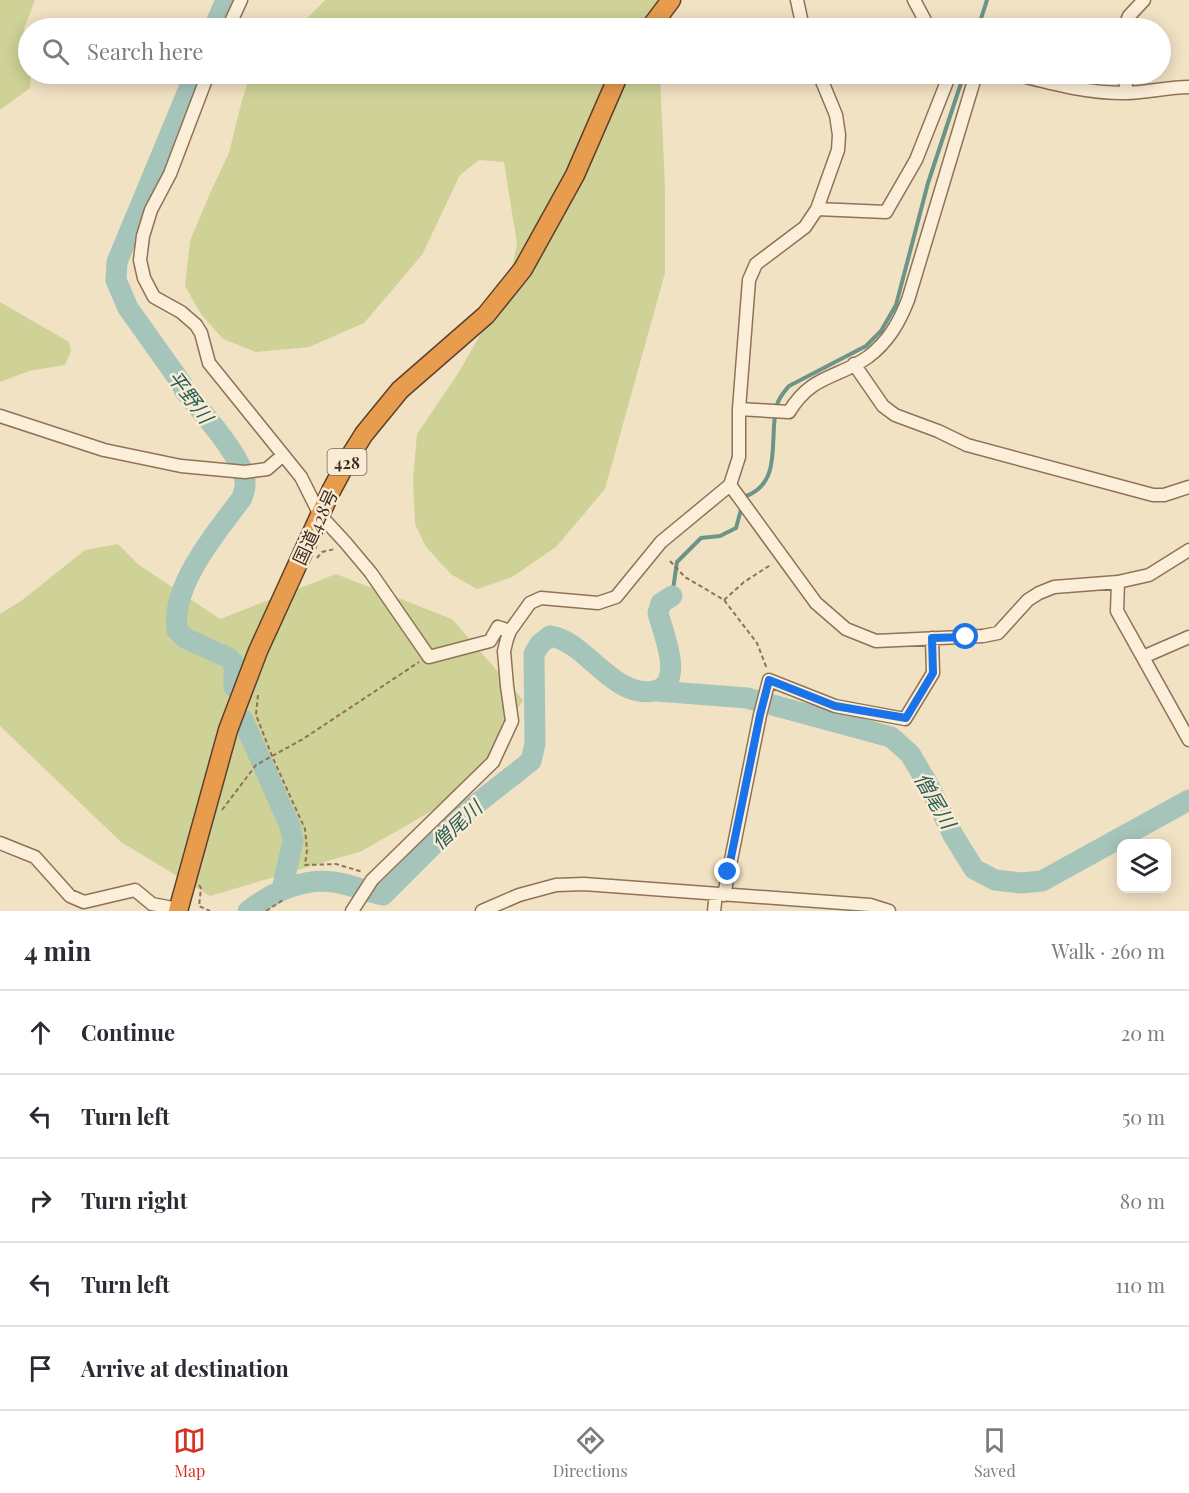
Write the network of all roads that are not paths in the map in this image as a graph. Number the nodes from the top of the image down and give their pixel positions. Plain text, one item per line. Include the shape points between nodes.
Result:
1 (241, 0) edge
2 (672, 0) edge
3 (797, 0) edge
4 (914, 0) edge
5 (1144, 0) edge
6 (233, 18) edge
7 (658, 18) edge
8 (801, 18) edge
9 (924, 18) edge
10 (1128, 18) edge
11 (204, 84) edge
12 (615, 84) edge
13 (823, 84) edge
14 (946, 84) edge
15 (973, 84) edge
16 (1052, 84) edge
17 (1126, 84) edge
18 (1189, 87) edge
19 (1127, 93) junction
20 (817, 209) junction
21 (854, 364) junction
22 (739, 409) junction
23 (0, 416) edge
24 (282, 456) junction
25 (730, 485) junction
26 (1189, 487) edge
27 (320, 515) junction
28 (1189, 550) edge
29 (1118, 582) junction
30 (510, 631) junction
31 (1189, 637) edge
32 (932, 638) junction
33 (1143, 657) junction
34 (1189, 740) edge
35 (0, 843) edge
36 (720, 895) junction
37 (179, 908) edge
38 (352, 911) edge
39 (482, 911) edge
40 (714, 911) edge
41 (889, 911) edge

1 - 6 street
2 - 7 highway
3 - 8 street
4 - 9 street
5 - 10 street
11 - 24 street via 170,174 151,210 140,260 154,297 196,325 209,363
12 - 27 highway, 国道428号 / 428 via 575,176 523,269 486,315 420,371 382,412 347,461
13 - 20 street via 839,135 838,150
14 - 20 street via 916,160 886,212
15 - 21 street via 900,320 888,339
16 - 19 street via 1075,90
17 - 19 street
18 - 19 street
20 - 22 street via 805,227 756,264 749,280
21 - 22 street via 813,385 789,412
21 - 26 street via 883,406 895,415 967,445 1153,495
22 - 25 street via 740,457
23 - 24 street via 104,450 182,466 245,472 267,468
24 - 27 street via 301,477
25 - 30 street via 661,542 616,597 598,603 541,598 530,603
25 - 32 street via 816,603 846,629 876,641
27 - 30 street via 355,554 429,657 490,641 498,627
27 - 37 highway, 国道428号 / 428 via 231,721
28 - 29 street via 1149,575
29 - 32 street via 1054,587 1039,593 998,633
29 - 33 street via 1117,611
30 - 38 street via 504,651 512,721 493,762 372,880
31 - 33 street
32 - 36 street via 933,673 906,718 835,706 769,680
33 - 34 street
35 - 37 street via 35,857 70,896 84,902 135,890 152,904
36 - 39 street via 556,885
36 - 40 street
36 - 41 street via 870,905

